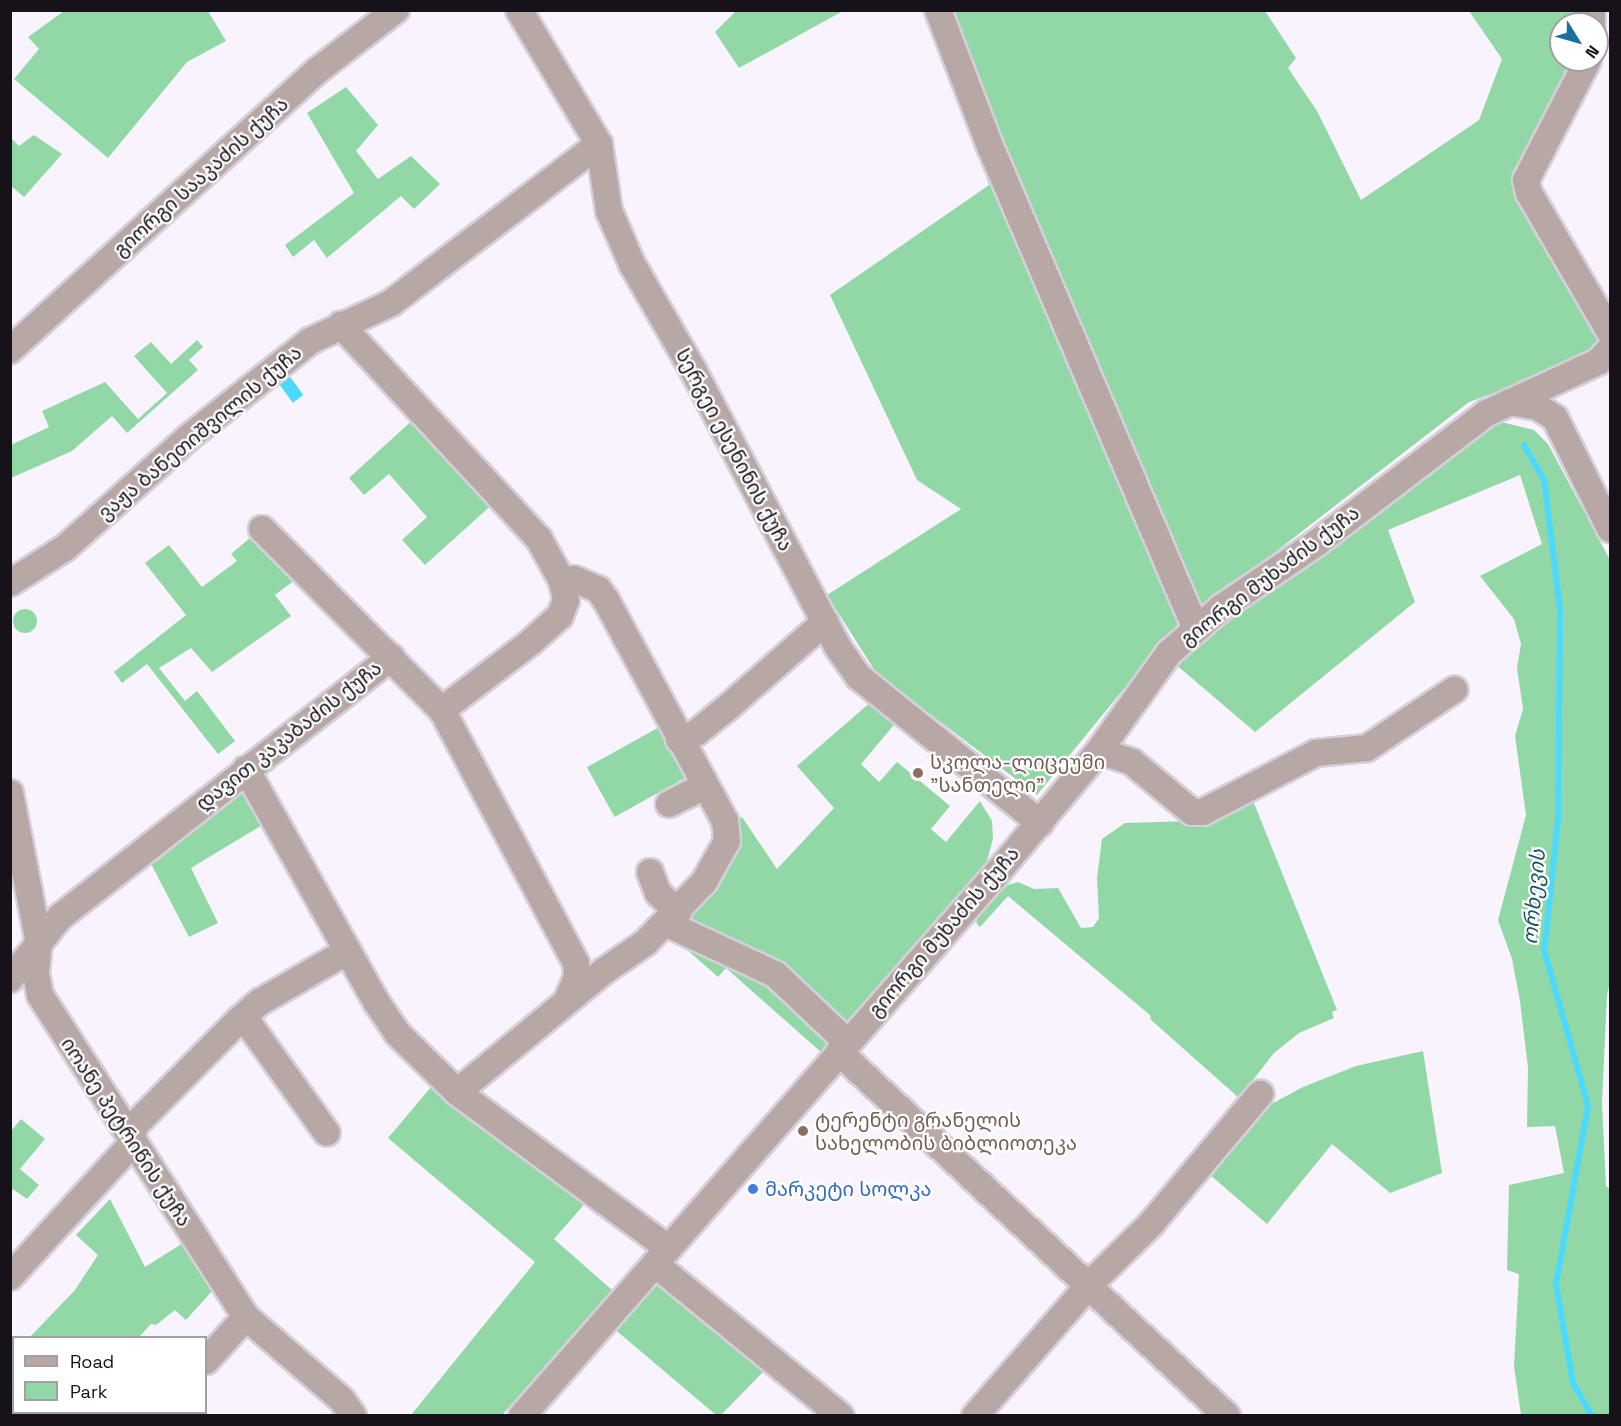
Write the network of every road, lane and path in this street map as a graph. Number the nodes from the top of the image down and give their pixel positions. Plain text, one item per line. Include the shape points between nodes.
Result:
1 (396, 10) edge
2 (519, 10) edge
3 (938, 10) edge
4 (1582, 72) edge
5 (599, 144) junction
6 (341, 325) junction
7 (1611, 332) edge
8 (10, 350) edge
9 (1604, 356) edge
10 (1510, 402) junction
11 (262, 529) dead end
12 (1611, 529) edge
13 (562, 581) junction
14 (10, 583) edge
15 (825, 622) junction
16 (1196, 629) junction
17 (391, 657) junction
18 (1454, 690) dead end
19 (442, 710) junction
20 (680, 740) junction
21 (1099, 751) junction
22 (246, 769) junction
23 (705, 786) junction
24 (10, 793) edge
25 (669, 804) dead end
26 (1040, 823) junction
27 (650, 872) dead end
28 (671, 917) junction
29 (39, 943) junction
30 (346, 952) junction
31 (10, 979) edge
32 (567, 1001) junction
33 (238, 1020) junction
34 (843, 1047) junction
35 (456, 1092) junction
36 (1260, 1094) dead end
37 (327, 1133) dead end
38 (132, 1144) junction
39 (661, 1256) junction
40 (10, 1277) edge
41 (1090, 1284) junction
42 (246, 1317) junction
43 (207, 1360) edge
44 (353, 1416) edge
45 (522, 1416) edge
46 (841, 1416) edge
47 (975, 1416) edge
48 (1227, 1416) edge

1 - 8 street, გიორგი სააკაძის ქუჩა via 318,70
2 - 5 street, სერგეი ესენინის ქუჩა
3 - 16 street via 990,146
4 - 7 street via 1526,180 1528,193
5 - 6 street, ვაჟა ბანეთიშვილის ქუჩა via 391,303
5 - 15 street, სერგეი ესენინის ქუჩა via 609,211 618,236
6 - 13 street via 539,539
6 - 14 street, ვაჟა ბანეთიშვილის ქუჩა via 310,341 189,437 65,548
9 - 10 street, გიორგი მუხაძის ქუჩა
10 - 12 street via 1538,407 1555,418
10 - 16 street, გიორგი მუხაძის ქუჩა via 1487,412
11 - 17 street
13 - 19 street via 566,600 560,616 474,689
13 - 20 street via 574,579 598,589
15 - 20 street via 726,709 696,733
15 - 26 street, სერგეი ესენინის ქუჩა via 859,677
16 - 21 street, გიორგი მუხაძის ქუჩა via 1170,653
17 - 19 street, დავით კაკაბაძის ქუჩა
17 - 22 street, დავით კაკაბაძის ქუჩა
18 - 21 street via 1367,748 1316,753 1203,812 1192,812 1132,762
19 - 32 street, დავით კაკაბაძის ქუჩა via 576,963 577,977
20 - 23 street
21 - 26 street, გიორგი მუხაძის ქუჩა
22 - 29 street, დავით კაკაბაძის ქუჩა via 60,917
22 - 30 street
23 - 25 street
23 - 28 street via 725,821 727,841 704,882
24 - 29 street, იოანე პეტრიწის ქუჩა
26 - 34 street, გიორგი მუხაძის ქუჩა
27 - 28 street
28 - 32 street
28 - 34 street via 775,974
29 - 31 street, დავით კაკაბაძის ქუჩა
29 - 38 street, იოანე პეტრიწის ქუჩა via 36,974 40,995
30 - 33 street via 260,1002
30 - 35 street via 397,1033
32 - 35 street
33 - 37 street via 251,1028
33 - 38 street via 134,1126
34 - 39 street, გიორგი მუხაძის ქუჩა
34 - 41 street
35 - 39 street
36 - 41 street via 1151,1224
38 - 40 street
38 - 42 street, იოანე პეტრიწის ქუჩა
39 - 45 street, გიორგი მუხაძის ქუჩა
39 - 46 street
41 - 47 street
41 - 48 street
42 - 43 street
42 - 44 street, იოანე პეტრიწის ქუჩა via 342,1400

